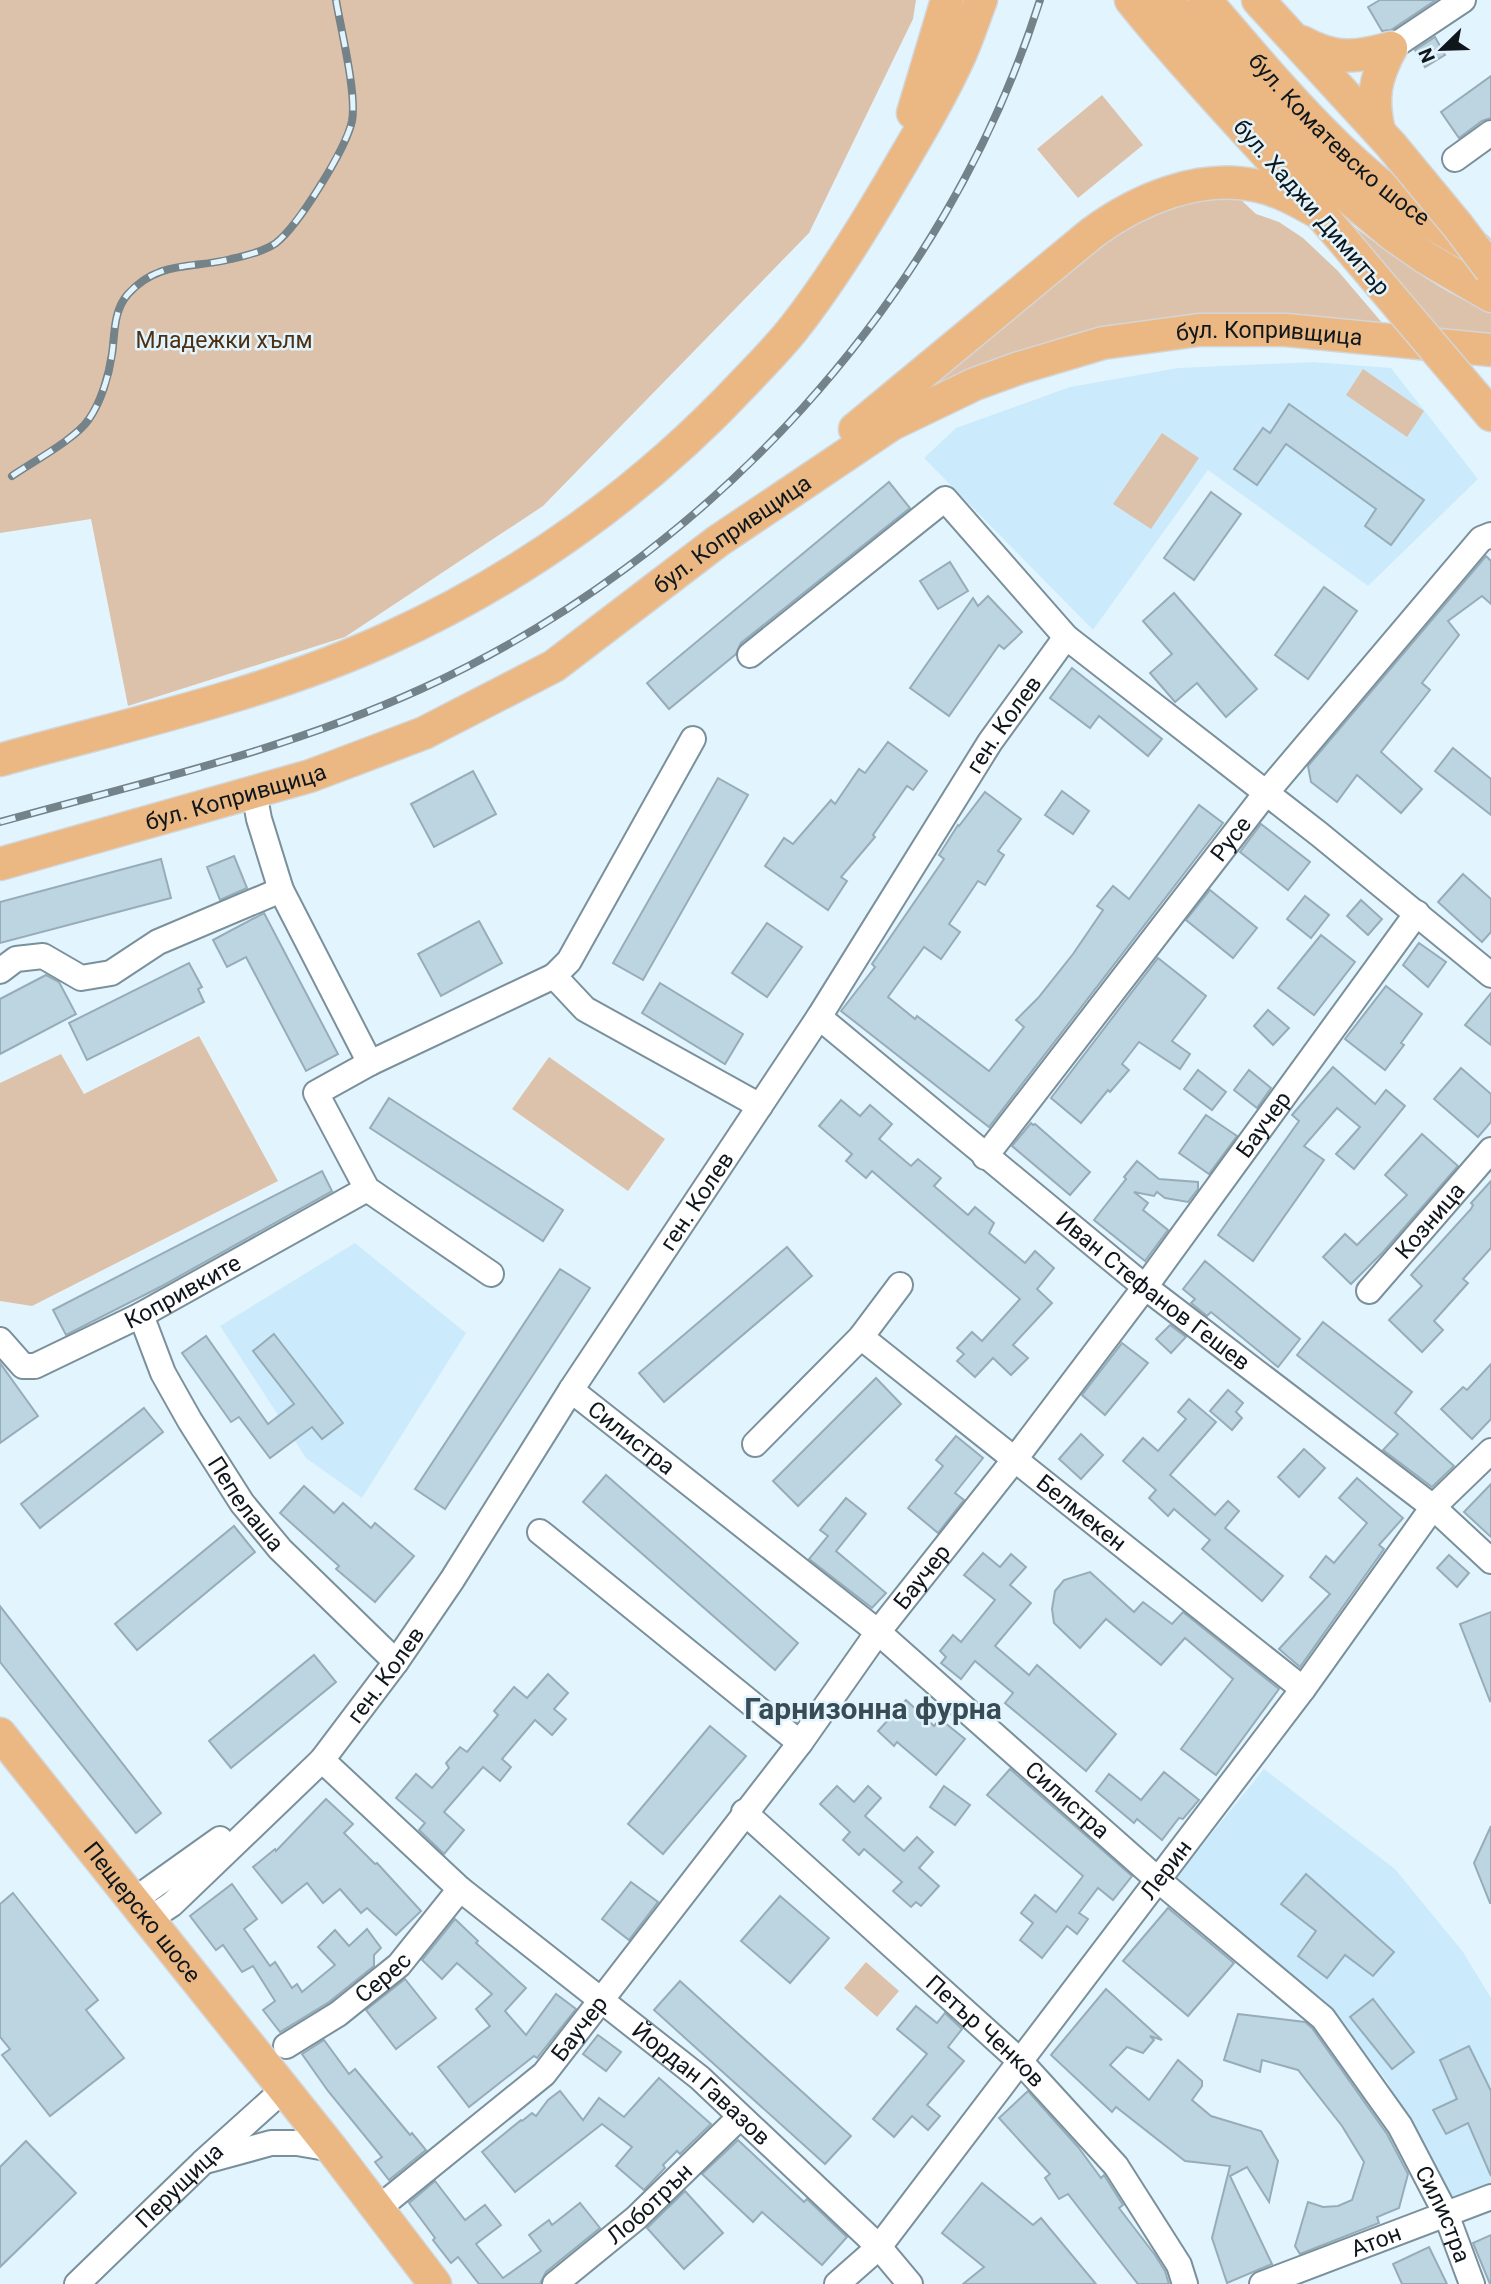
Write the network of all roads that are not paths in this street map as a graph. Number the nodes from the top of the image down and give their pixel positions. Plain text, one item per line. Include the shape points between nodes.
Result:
1 (947, 0) edge
2 (981, 0) edge
3 (1131, 0) edge
4 (1166, 0) edge
5 (1205, 0) edge
6 (1258, 0) edge
7 (1464, 0) edge
8 (1292, 37) junction
9 (1391, 48) junction
10 (1491, 134) edge
11 (1385, 138) junction
12 (1455, 159) dead end
13 (890, 182) junction
14 (1321, 214) junction
15 (1491, 256) edge
16 (1491, 270) edge
17 (1491, 296) edge
18 (1491, 350) edge
19 (1483, 406) edge
20 (1491, 535) edge
21 (718, 541) junction
22 (1066, 637) junction
23 (750, 655) dead end
24 (693, 739) dead end
25 (0, 760) edge
26 (254, 792) junction
27 (1266, 793) junction
28 (0, 864) edge
29 (281, 890) junction
30 (1417, 913) junction
31 (0, 971) edge
32 (1491, 975) edge
33 (554, 976) junction
34 (818, 1017) junction
35 (370, 1063) junction
36 (760, 1106) junction
37 (1491, 1150) edge
38 (985, 1157) junction
39 (367, 1189) junction
40 (491, 1274) dead end
41 (900, 1285) dead end
42 (1145, 1287) junction
43 (1369, 1291) dead end
44 (141, 1314) junction
45 (861, 1337) junction
46 (0, 1340) edge
47 (571, 1390) junction
48 (755, 1444) dead end
49 (1491, 1451) edge
50 (1015, 1459) junction
51 (1433, 1507) junction
52 (540, 1532) dead end
53 (1491, 1561) edge
54 (878, 1632) junction
55 (396, 1662) junction
56 (1303, 1689) junction
57 (0, 1734) edge
58 (800, 1743) junction
59 (323, 1760) junction
60 (744, 1812) junction
61 (1157, 1879) junction
62 (460, 1889) junction
63 (141, 1910) junction
64 (601, 2001) junction
65 (286, 2046) dead end
66 (1020, 2062) junction
67 (284, 2090) junction
68 (740, 2117) junction
69 (332, 2148) junction
70 (202, 2163) junction
71 (1491, 2197) edge
72 (386, 2202) dead end
73 (1446, 2214) junction
74 (879, 2248) junction
75 (77, 2284) edge
76 (435, 2284) edge
77 (555, 2284) edge
78 (837, 2284) edge
79 (910, 2284) edge
80 (1185, 2284) edge
81 (1262, 2284) edge
82 (1472, 2284) edge

1 - 13 main road
2 - 13 main road via 961,54
3 - 14 main road, бул. Хаджи Димитър
4 - 17 main road via 1331,183 1393,235
5 - 15 main road, бул. Коматевско шосе via 1346,156 1416,214
6 - 8 main road
7 - 9 street
8 - 9 main road via 1334,56
8 - 11 main road
9 - 11 main road via 1373,104
10 - 12 street
11 - 16 main road, bridge
13 - 25 main road via 826,285 758,368 651,473 556,545 426,620 331,661 239,694
14 - 19 main road, бул. Хаджи Димитър, bridge
14 - 21 main road via 1277,191 1230,183 1173,191 1131,207 1092,233
18 - 21 main road, бул. Копривщица via 1286,330 1199,330 1103,343 986,380 892,424
20 - 27 street, Русе via 1481,539
21 - 26 main road, бул. Копривщица via 554,666 494,699 424,733
22 - 23 street via 945,499
22 - 27 street
22 - 34 street, ген. Колев via 990,741
24 - 33 street via 569,961
26 - 28 main road, бул. Копривщица
26 - 29 street
27 - 30 street
27 - 38 street, Русе
29 - 31 street via 158,942 111,973 81,978 43,956 16,959
29 - 35 street
30 - 32 street
30 - 42 street, Баучер
33 - 35 street
33 - 36 street via 585,1009
34 - 36 street, ген. Колев
34 - 38 street, Иван Стефанов Гешев
35 - 39 street via 316,1093
36 - 47 street, ген. Колев
37 - 43 street, Козница
38 - 42 street, Иван Стефанов Гешев
39 - 40 street
39 - 44 street, Копривките
41 - 45 street
42 - 50 street, Баучер
42 - 51 street, Иван Стефанов Гешев
44 - 46 street, Копривките via 35,1366 23,1366
44 - 55 street, Пепелаша via 163,1373 242,1503 280,1549
45 - 48 street
45 - 50 street, Белмекен
47 - 54 street, Силистра
47 - 55 street, ген. Колев
49 - 51 street, Лерин
50 - 54 street, Баучер
50 - 56 street, Белмекен
51 - 53 street, Иван Стефанов Гешев
51 - 56 street, Лерин
52 - 58 street
54 - 58 street, Баучер
54 - 61 street, Силистра
55 - 59 street, ген. Колев
56 - 61 street, Лерин
57 - 63 main road, Пещерско шосе
58 - 60 street, Баучер
59 - 62 street, Йордан Гавазов
59 - 63 street, ген. Колев via 172,1904
60 - 64 street, Баучер
60 - 66 street, Петър Ченков
61 - 66 street, Лерин
61 - 73 street, Силистра via 1323,2018 1400,2126
62 - 64 street, Йордан Гавазов
62 - 65 street, Серес via 399,1965 338,2014
63 - 67 main road, Пещерско шосе
64 - 68 street, Йордан Гавазов via 700,2078
64 - 72 street, Баучер via 544,2074
66 - 74 street, Лерин
66 - 80 street, Петър Ченков via 1116,2166 1179,2265
67 - 69 main road, Пещерско шосе
67 - 70 street, Перущица
68 - 74 street, Йордан Гавазов
68 - 77 street, Лоботрън via 636,2218
69 - 70 street via 271,2143
69 - 76 main road, Пещерско шосе
70 - 75 street, Перущица
71 - 73 street, Атон
73 - 81 street, Атон
73 - 82 street, Силистра
74 - 78 street, Лерин
74 - 79 street, Йордан Гавазов

